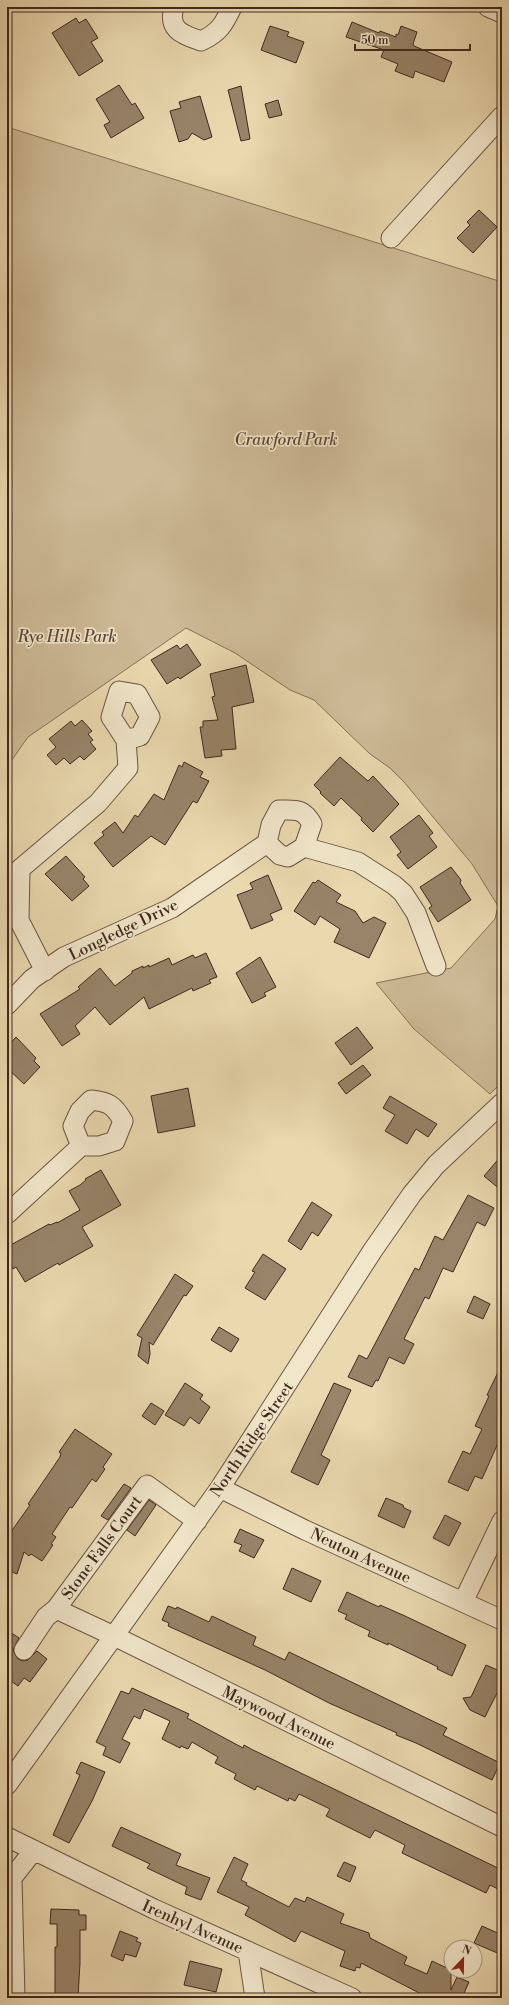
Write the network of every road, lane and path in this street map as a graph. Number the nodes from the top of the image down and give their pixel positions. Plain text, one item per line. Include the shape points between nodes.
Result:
1 (174, 7) edge
2 (232, 7) edge
3 (488, 7) edge
4 (502, 13) edge
5 (502, 116) edge
6 (391, 238) dead end
7 (126, 740) dead end
8 (269, 834) junction
9 (304, 847) junction
10 (436, 966) dead end
11 (45, 970) junction
12 (7, 1005) edge
13 (502, 1102) edge
14 (80, 1146) dead end
15 (7, 1214) edge
16 (220, 1488) junction
17 (198, 1521) junction
18 (502, 1521) edge
19 (463, 1602) junction
20 (56, 1610) junction
21 (502, 1620) edge
22 (114, 1636) junction
23 (24, 1650) dead end
24 (7, 1784) edge
25 (502, 1827) edge
26 (7, 1837) edge
27 (34, 1850) junction
28 (248, 1951) junction
29 (14, 1998) edge
30 (255, 1998) edge
31 (352, 1998) edge

1 - 2 street via 175,27 181,35 201,41 214,35
3 - 4 street
5 - 6 street
7 - 11 street via 128,768 98,803 20,869 19,920
8 - 9 street via 280,855 288,857
8 - 9 street, Longledge Drive via 279,810 298,810 307,815 312,824
8 - 11 street, Longledge Drive via 172,908 64,957
9 - 10 street via 358,862 403,893 416,913
11 - 12 street, Longledge Drive via 32,979
13 - 16 street, North Ridge Street via 436,1164 412,1194 373,1250
14 - 15 street
16 - 17 street, North Ridge Street
16 - 19 street, Neuton Avenue
17 - 20 street, Stone Falls Court via 147,1485
17 - 22 street, North Ridge Street
18 - 19 street
19 - 21 street, Neuton Avenue
20 - 22 street, Maywood Avenue
20 - 23 street, Stone Falls Court via 46,1616
22 - 24 street, North Ridge Street
22 - 25 street, Maywood Avenue
26 - 27 street, Irenhyl Avenue
27 - 28 street, Irenhyl Avenue
27 - 29 street via 12,1878
28 - 30 street
28 - 31 street, Irenhyl Avenue

